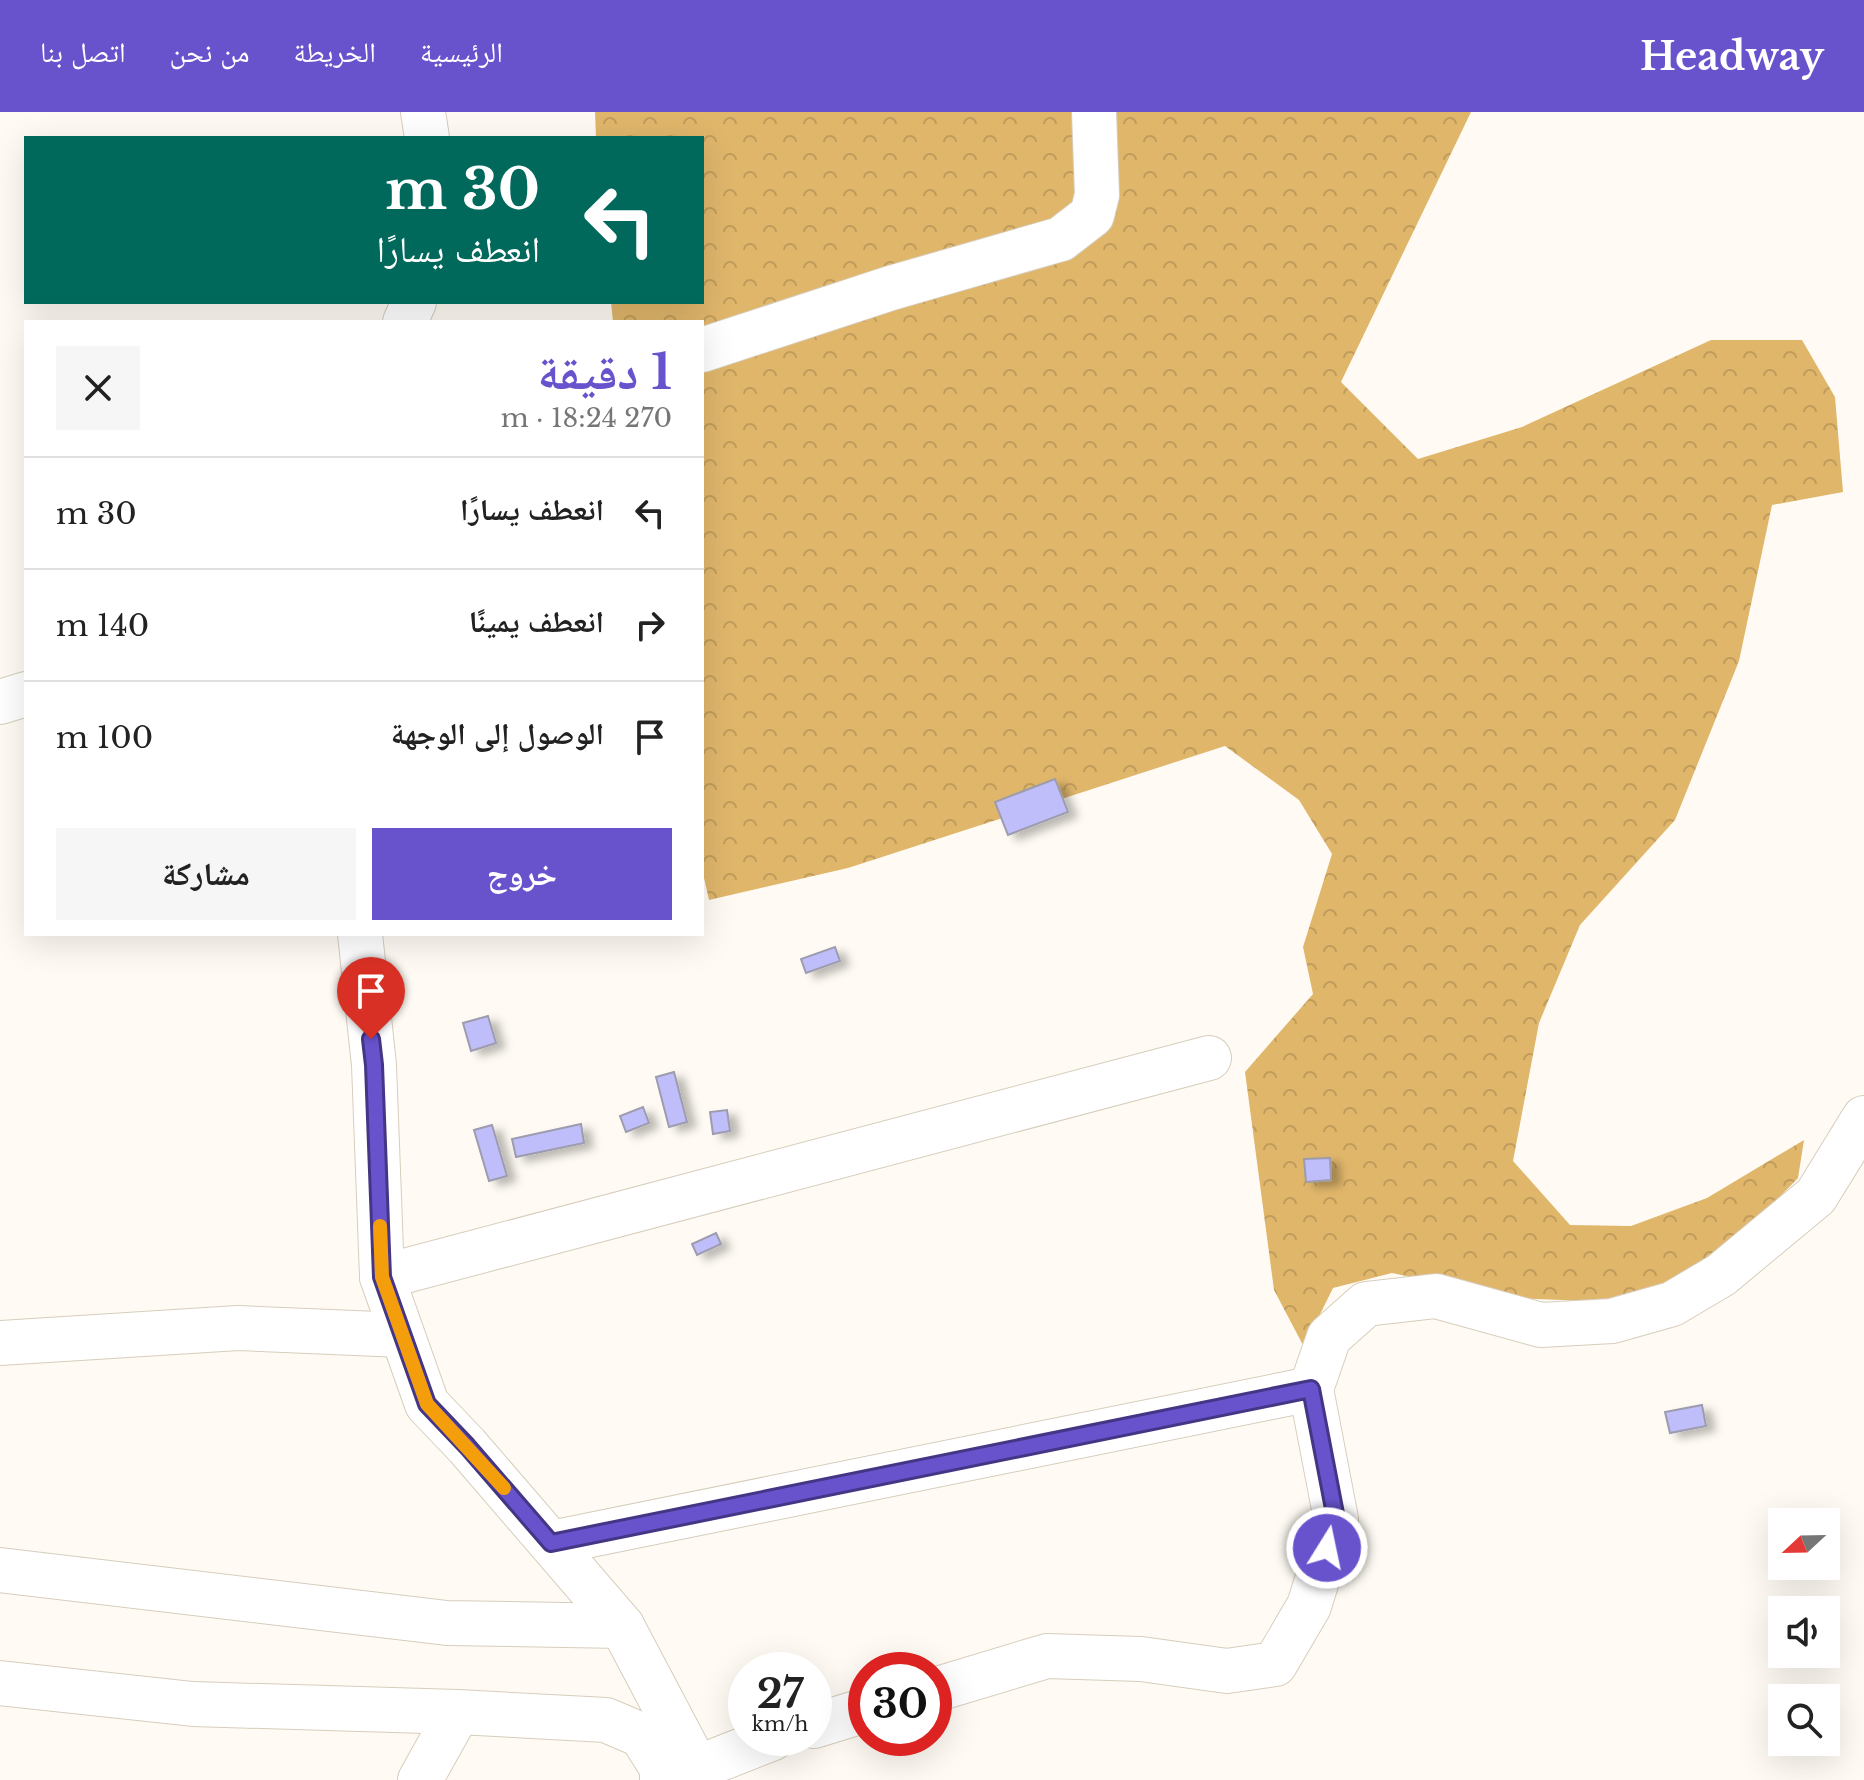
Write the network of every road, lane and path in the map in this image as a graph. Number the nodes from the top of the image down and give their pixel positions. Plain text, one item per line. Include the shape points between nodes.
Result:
1 (423, 112) edge
2 (1094, 112) edge
3 (427, 136) edge
4 (704, 349) edge
5 (24, 695) edge
6 (0, 702) edge
7 (360, 936) edge
8 (1209, 1058) dead end
9 (1864, 1118) edge
10 (382, 1277) junction
11 (402, 1335) junction
12 (0, 1343) edge
13 (1311, 1389) junction
14 (551, 1543) junction
15 (0, 1570) edge
16 (622, 1626) junction
17 (0, 1683) edge
18 (952, 1685) edge
19 (458, 1712) junction
20 (729, 1756) edge
21 (681, 1776) edge
22 (420, 1780) edge

1 - 3 street
2 - 4 street via 1097,195 1092,215 1061,239
5 - 6 street
7 - 10 street via 374,1065
8 - 10 street
9 - 13 street via 1816,1196 1721,1275 1672,1304 1612,1321 1541,1325 1436,1296 1366,1304 1329,1337
10 - 11 street
11 - 12 street via 238,1328
11 - 14 street via 427,1404
13 - 14 street
13 - 18 street via 1336,1519 1309,1606 1275,1664 1227,1671 1141,1659 1047,1656
14 - 16 street
15 - 16 street via 447,1623
16 - 21 street
17 - 19 street via 193,1704
19 - 21 street via 606,1720 641,1735 662,1768
19 - 22 street
20 - 21 street

